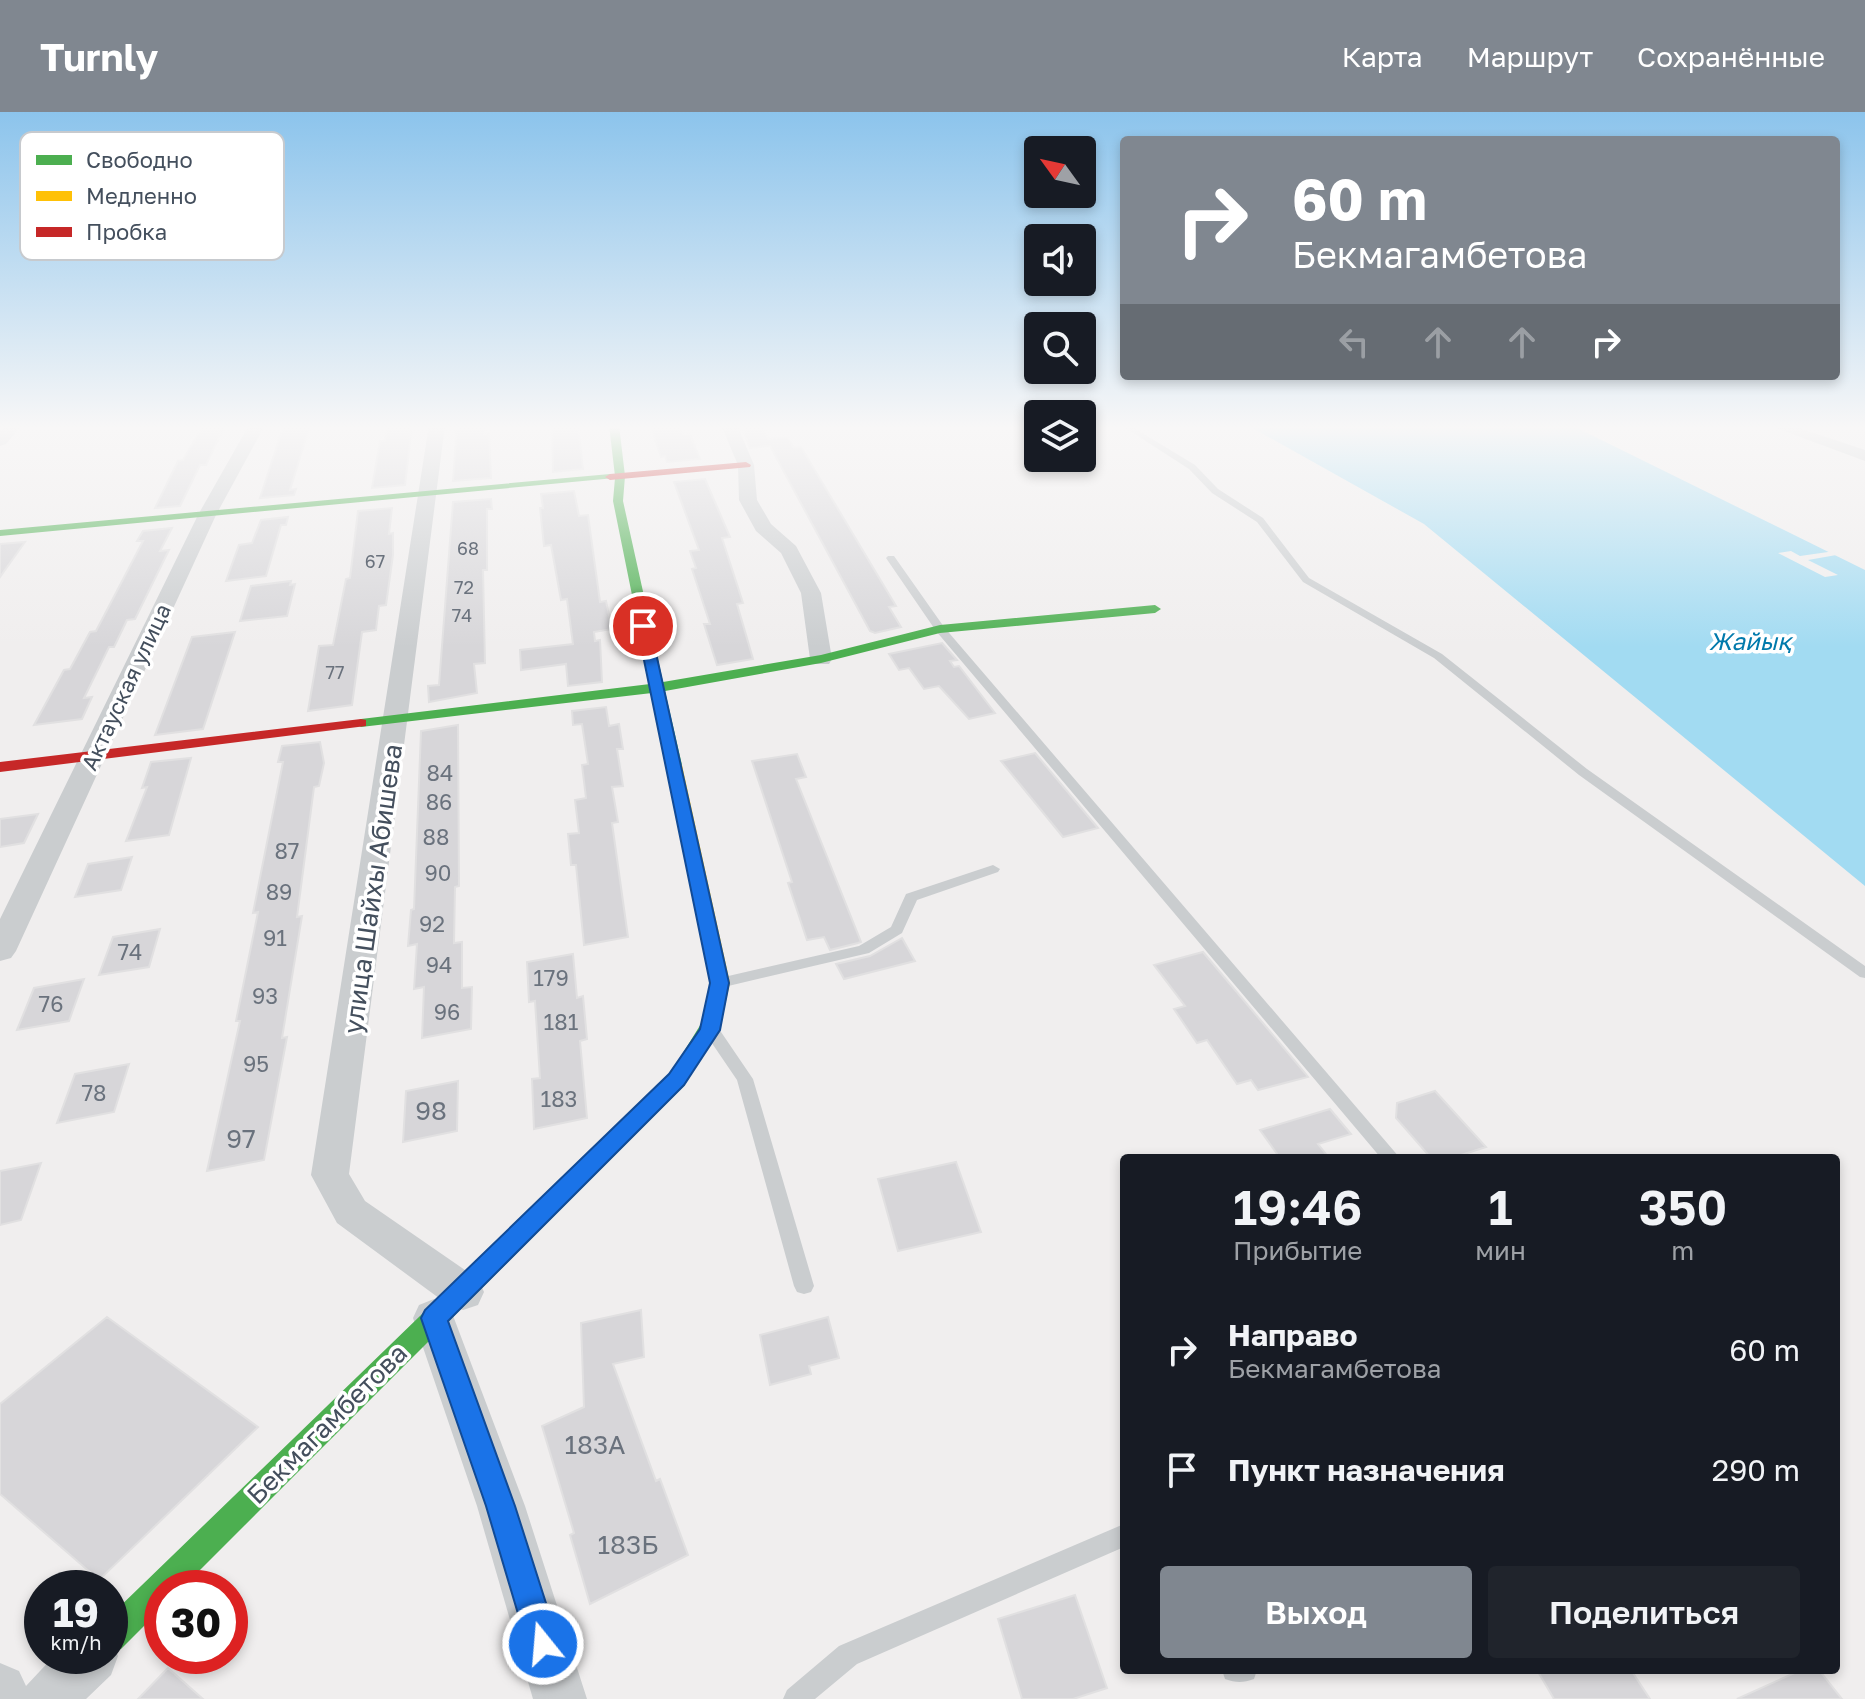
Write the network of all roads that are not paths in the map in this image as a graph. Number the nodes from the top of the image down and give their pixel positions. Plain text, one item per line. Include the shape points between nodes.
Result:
1 (216, 499) edge
2 (366, 499) edge
3 (426, 499) edge
4 (618, 499) edge
5 (748, 499) edge
6 (1228, 499) edge
7 (207, 515) junction
8 (0, 533) edge
9 (891, 558) dead end
10 (1155, 609) dead end
11 (940, 629) junction
12 (821, 659) junction
13 (656, 688) junction
14 (398, 717) junction
15 (95, 754) junction
16 (0, 767) edge
17 (993, 869) dead end
18 (0, 951) edge
19 (1865, 973) edge
20 (720, 983) junction
21 (710, 1030) junction
22 (1388, 1154) edge
23 (804, 1286) dead end
24 (448, 1305) junction
25 (1120, 1537) edge
26 (128, 1620) edge
27 (74, 1674) edge
28 (0, 1690) edge
29 (5, 1699) edge
30 (48, 1699) edge
31 (560, 1699) edge
32 (796, 1699) edge

1 - 7 street, Актауская улица
2 - 7 street
3 - 14 street, улица Шайхы Абишева
4 - 13 street, Бекмагамбетова
5 - 12 street via 763,527 789,550 811,593
6 - 19 lane via 1260,520 1306,580 1438,656 1583,772
7 - 8 street
7 - 15 street, Актауская улица
9 - 11 lane
10 - 11 street
11 - 12 street
11 - 22 lane
12 - 13 street
13 - 14 street
13 - 20 street, Бекмагамбетова
14 - 15 street
14 - 24 street, улица Шайхы Абишева via 330,1175 351,1212
15 - 16 street
15 - 18 street, Актауская улица
17 - 20 lane via 911,897 897,930 864,950
20 - 21 street, Бекмагамбетова
21 - 23 lane via 745,1079
21 - 24 street, Бекмагамбетова via 677,1080
24 - 26 street, Бекмагамбетова
24 - 31 street
25 - 32 lane via 848,1655
27 - 30 street
28 - 29 street

